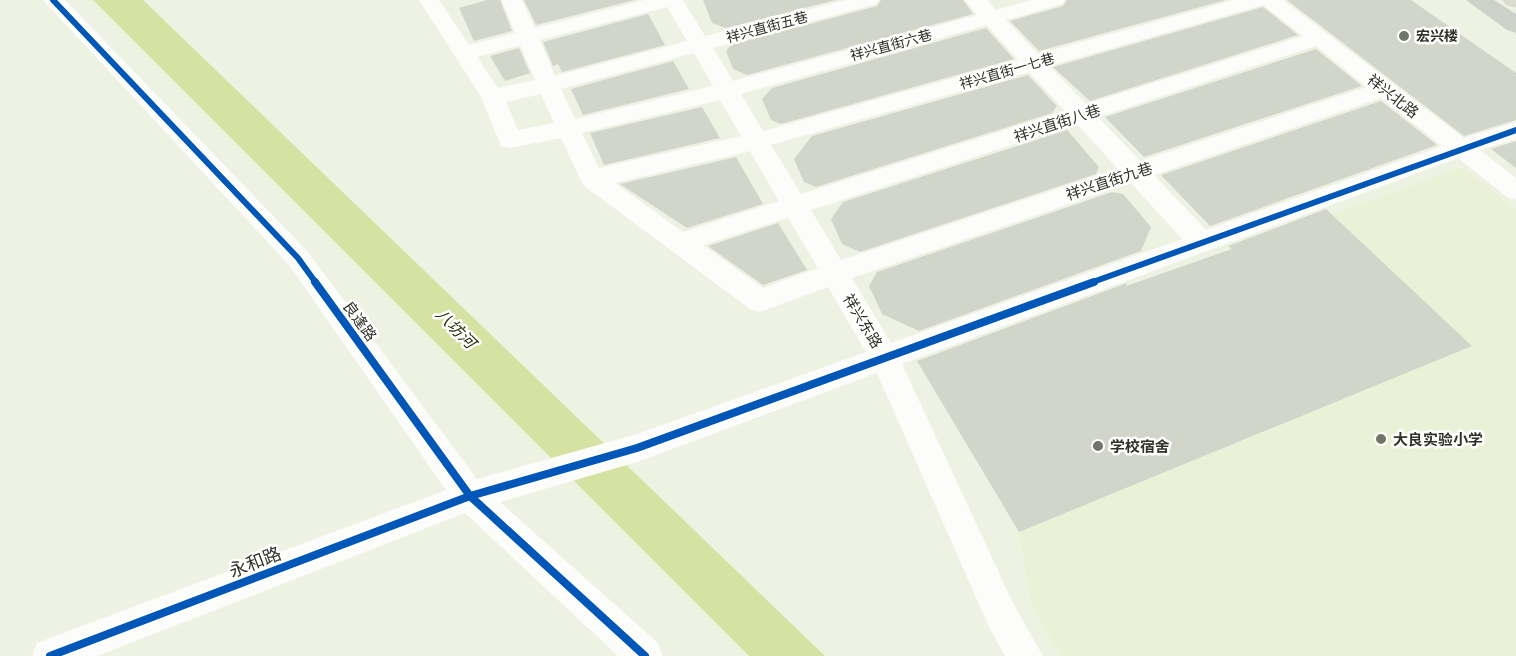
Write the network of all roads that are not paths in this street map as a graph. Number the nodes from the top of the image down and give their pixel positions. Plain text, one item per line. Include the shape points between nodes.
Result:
1 (53, 0) edge
2 (431, 0) edge
3 (512, 0) edge
4 (668, 0) edge
5 (673, 0) edge
6 (869, 0) edge
7 (975, 0) edge
8 (1055, 0) edge
9 (1257, 0) edge
10 (1270, 0) edge
11 (1478, 0) edge
12 (991, 17) junction
13 (1516, 25) edge
14 (528, 36) junction
15 (1319, 38) junction
16 (700, 45) junction
17 (464, 53) junction
18 (1034, 63) junction
19 (548, 85) junction
20 (1384, 89) junction
21 (726, 90) junction
22 (492, 97) junction
23 (1082, 115) junction
24 (569, 129) junction
25 (1516, 130) edge
26 (757, 141) junction
27 (1461, 148) junction
28 (1136, 172) junction
29 (592, 179) junction
30 (1516, 191) edge
31 (795, 207) junction
32 (1202, 242) junction
33 (680, 243) junction
34 (835, 273) junction
35 (885, 357) junction
36 (470, 496) junction
37 (50, 656) edge
38 (645, 656) edge
39 (1025, 656) edge

1 - 36 street, 良逢路 via 298,258
2 - 17 street
3 - 14 street
4 - 14 street
5 - 16 street, 祥兴东路
6 - 16 street, 祥兴直街五巷
7 - 12 street
8 - 12 street, 祥兴直街六巷
9 - 18 street, 祥兴直街一七巷
10 - 15 street, 祥兴北路
11 - 13 main road
12 - 18 street
12 - 21 street, 祥兴直街六巷
14 - 17 street
14 - 19 street
15 - 20 street, 祥兴北路
15 - 23 street, 祥兴直街八巷
16 - 19 street, 祥兴直街五巷
16 - 21 street, 祥兴东路
17 - 22 street
18 - 23 street
18 - 26 street, 祥兴直街一七巷
19 - 22 street, 祥兴直街五巷
19 - 24 street
20 - 27 street, 祥兴北路
20 - 28 street, 祥兴直街九巷
21 - 24 street, 祥兴直街六巷
21 - 26 street, 祥兴东路
22 - 24 street, 祥兴直街六巷 via 510,140
23 - 28 street
23 - 31 street, 祥兴直街八巷
24 - 29 street
25 - 27 street, 永和路
26 - 29 street, 祥兴直街一七巷
26 - 31 street, 祥兴东路
27 - 30 street, 祥兴北路
27 - 32 street, 永和路
28 - 32 street
28 - 34 street, 祥兴直街九巷
29 - 33 street
31 - 33 street, 祥兴直街八巷
31 - 34 street, 祥兴东路
32 - 35 street, 永和路
33 - 34 street, 祥兴直街九巷 via 760,301
34 - 35 street, 祥兴东路
35 - 36 street, 永和路 via 637,448
35 - 39 street, 祥兴东路 via 1002,615
36 - 37 street, 永和路
36 - 38 street, 良逢路

